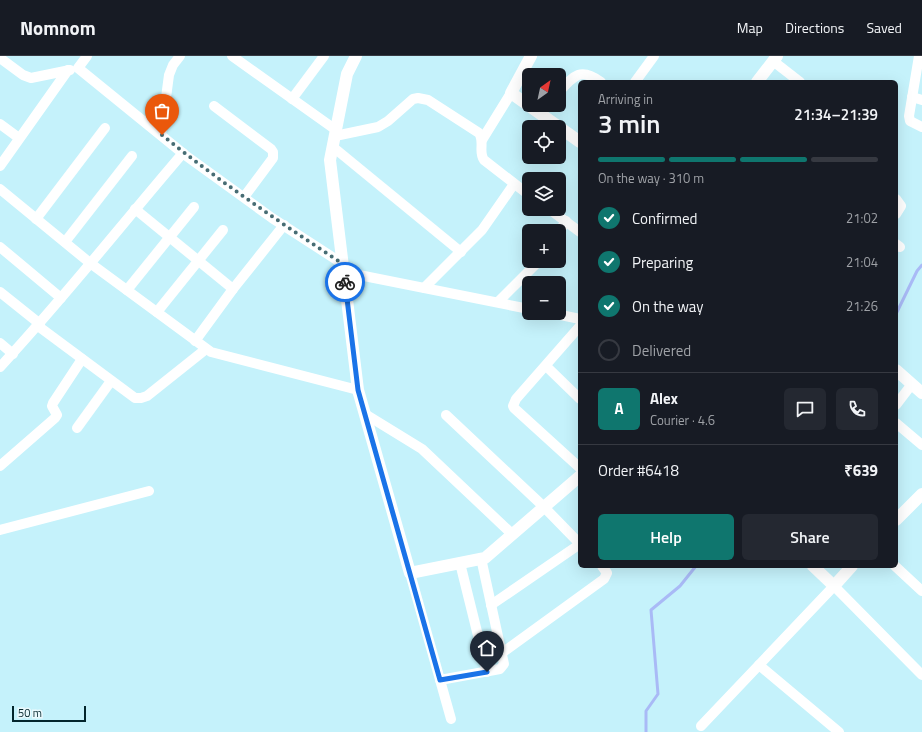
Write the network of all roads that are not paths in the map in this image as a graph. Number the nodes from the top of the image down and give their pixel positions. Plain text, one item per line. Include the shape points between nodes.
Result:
1 (87, 56) edge
2 (180, 56) edge
3 (232, 56) edge
4 (324, 56) edge
5 (355, 56) edge
6 (531, 56) edge
7 (654, 56) edge
8 (919, 56) edge
9 (0, 58) edge
10 (775, 58) edge
11 (73, 69) junction
12 (598, 80) edge
13 (636, 80) edge
14 (758, 80) edge
15 (798, 80) edge
16 (566, 84) edge
17 (511, 93) junction
18 (912, 97) junction
19 (522, 98) edge
20 (292, 99) junction
21 (922, 100) edge
22 (214, 106) dead end
23 (546, 112) edge
24 (0, 124) edge
25 (922, 127) edge
26 (105, 128) dead end
27 (162, 135) junction
28 (19, 138) junction
29 (334, 138) junction
30 (482, 140) junction
31 (578, 140) edge
32 (183, 153) junction
33 (132, 156) dead end
34 (0, 166) edge
35 (514, 184) junction
36 (0, 189) edge
37 (522, 190) edge
38 (244, 197) junction
39 (898, 202) edge
40 (194, 207) dead end
41 (135, 208) junction
42 (898, 211) edge
43 (559, 216) edge
44 (36, 219) junction
45 (566, 221) junction
46 (564, 224) edge
47 (284, 226) junction
48 (223, 230) dead end
49 (578, 230) edge
50 (171, 238) junction
51 (65, 242) junction
52 (0, 247) edge
53 (461, 252) junction
54 (199, 261) junction
55 (90, 263) junction
56 (343, 268) junction
57 (532, 268) edge
58 (424, 288) junction
59 (233, 289) junction
60 (127, 290) junction
61 (0, 292) edge
62 (62, 298) junction
63 (498, 302) junction
64 (522, 307) edge
65 (157, 312) junction
66 (566, 316) edge
67 (578, 319) edge
68 (39, 325) junction
69 (578, 328) edge
70 (196, 341) junction
71 (0, 343) edge
72 (206, 349) junction
73 (13, 354) junction
74 (82, 359) junction
75 (546, 366) junction
76 (0, 368) edge
77 (898, 372) edge
78 (111, 381) junction
79 (912, 384) junction
80 (358, 390) junction
81 (922, 393) edge
82 (578, 397) edge
83 (898, 403) edge
84 (365, 414) junction
85 (446, 415) dead end
86 (898, 425) edge
87 (77, 428) dead end
88 (922, 445) edge
89 (0, 466) edge
90 (578, 466) edge
91 (578, 478) edge
92 (149, 491) dead end
93 (922, 494) edge
94 (544, 507) junction
95 (898, 518) edge
96 (0, 530) edge
97 (512, 534) junction
98 (578, 542) edge
99 (578, 545) edge
100 (481, 558) junction
101 (460, 563) junction
102 (603, 568) edge
103 (815, 568) edge
104 (850, 568) edge
105 (898, 568) edge
106 (410, 573) junction
107 (834, 586) junction
108 (922, 591) edge
109 (491, 606) junction
110 (502, 652) junction
111 (760, 665) junction
112 (487, 672) junction
113 (922, 675) edge
114 (440, 680) junction
115 (451, 719) dead end
116 (702, 726) dead end
117 (839, 732) edge

1 - 11 street
2 - 27 street via 169,75
3 - 20 street
4 - 20 street
5 - 29 street via 347,74
6 - 17 street
7 - 13 street
8 - 18 street
9 - 11 street via 31,78
10 - 14 street
10 - 15 street
11 - 27 street
11 - 28 street
12 - 16 street via 592,75 584,74 577,75
17 - 19 street
17 - 30 street
18 - 21 street
18 - 25 street via 909,119
20 - 29 street
22 - 38 street via 273,152 273,158
23 - 31 street
24 - 28 street
26 - 44 street
27 - 32 street
28 - 34 street
29 - 30 street via 383,125 418,98 428,100 479,133
29 - 53 street
29 - 56 street via 330,160
30 - 35 street via 482,157
32 - 38 street
32 - 41 street
33 - 51 street
35 - 37 street
35 - 53 street via 482,230
36 - 44 street
38 - 47 street
39 - 42 street via 901,206
40 - 50 street
41 - 50 street
41 - 55 street
43 - 45 street
44 - 51 street
45 - 46 street
45 - 49 street
47 - 56 street
47 - 59 street
48 - 54 street
50 - 54 street
50 - 60 street
51 - 55 street
52 - 62 street
53 - 58 street
54 - 59 street
54 - 65 street
55 - 60 street
55 - 62 street
56 - 58 street
56 - 80 street
57 - 63 street
58 - 63 street
59 - 70 street
60 - 65 street
61 - 68 street
62 - 68 street
63 - 64 street
65 - 70 street
66 - 67 street
68 - 73 street
68 - 74 street
69 - 75 street
70 - 72 street
71 - 73 street
72 - 78 street via 151,393 141,398 135,398
72 - 80 street
73 - 76 street
74 - 78 street
74 - 89 street via 53,403 57,415 55,418
75 - 82 street
75 - 90 street via 516,399 513,406
77 - 79 street
78 - 87 street
79 - 81 street
79 - 83 street
80 - 84 street
84 - 97 street via 422,449
84 - 106 street
85 - 94 street
86 - 88 street
91 - 94 street
92 - 96 street
93 - 95 street
94 - 97 street
94 - 98 street
97 - 100 street via 485,558
99 - 109 street
100 - 101 street
100 - 109 street
101 - 106 street
101 - 112 street
102 - 110 street via 607,573 604,579
103 - 107 street
104 - 107 street
105 - 108 street
106 - 114 street
107 - 111 street
107 - 113 street
109 - 110 street
110 - 112 street via 502,667
111 - 116 street
111 - 117 street
112 - 114 street
114 - 115 street

